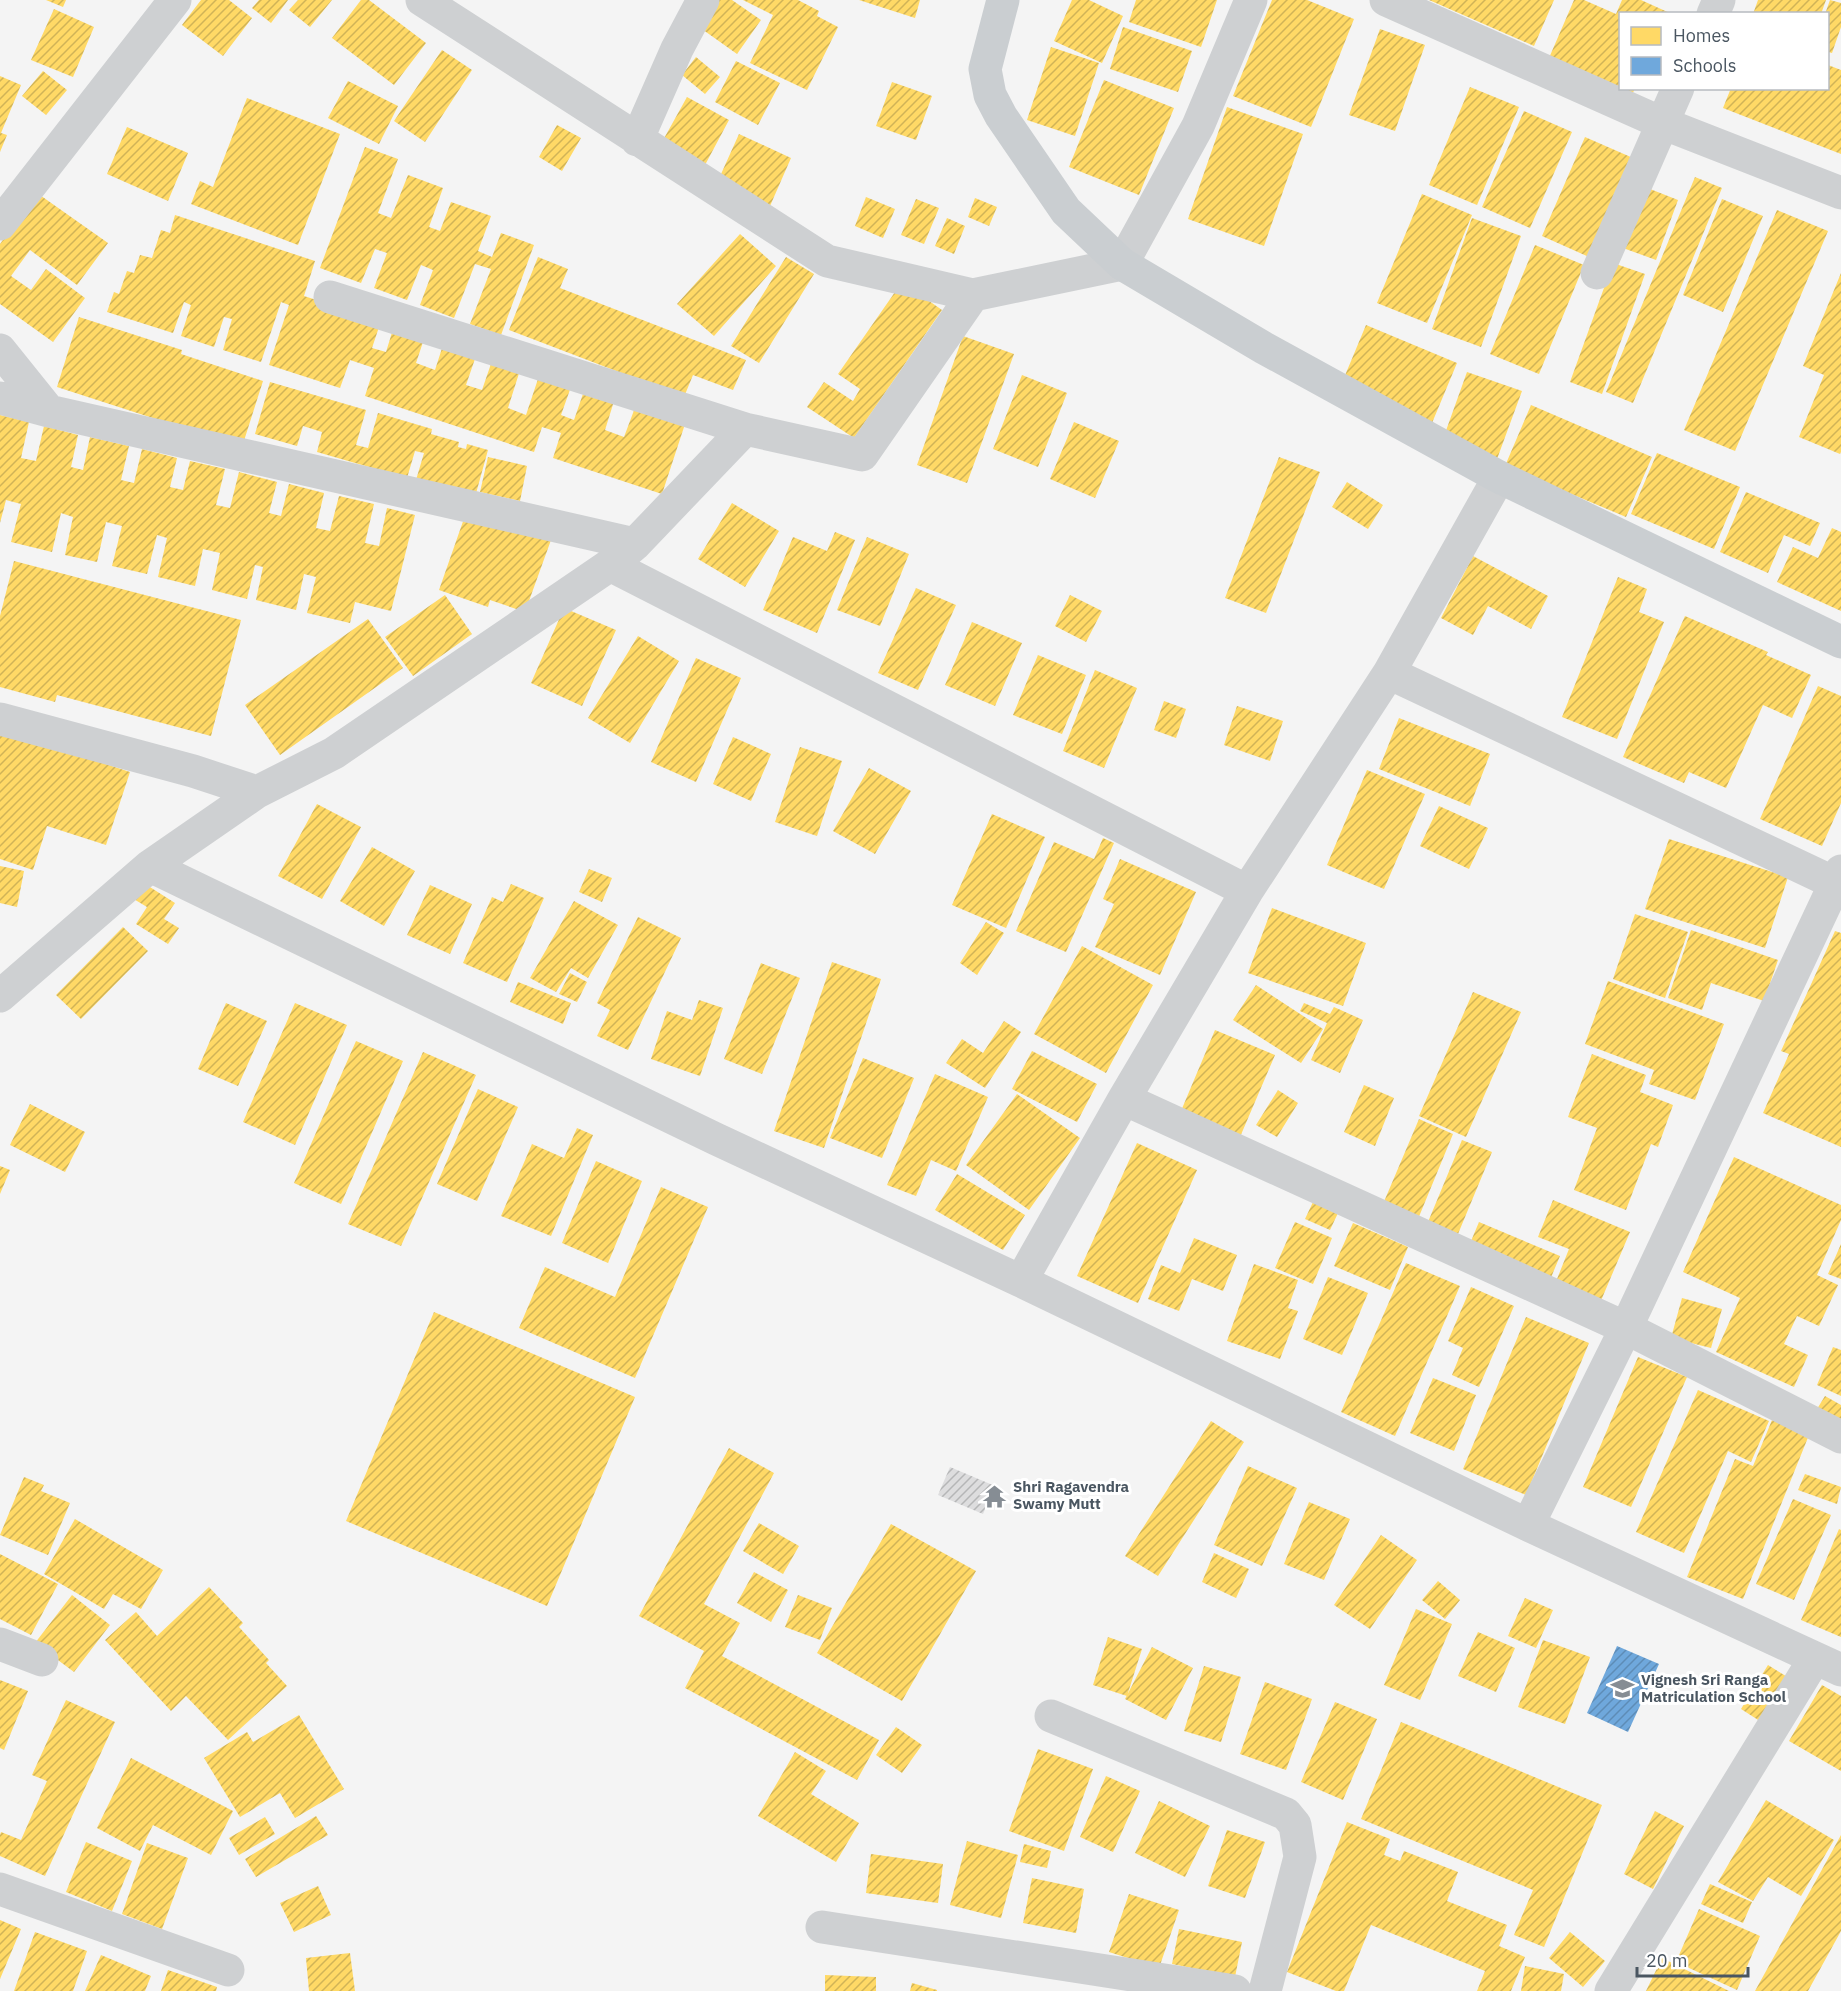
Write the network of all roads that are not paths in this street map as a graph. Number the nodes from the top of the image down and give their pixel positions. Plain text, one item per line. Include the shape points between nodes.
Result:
1 (174, 0) edge
2 (422, 0) edge
3 (703, 0) edge
4 (1003, 0) edge
5 (1251, 0) edge
6 (1386, 0) edge
7 (1677, 90) edge
8 (1662, 123) junction
9 (637, 140) junction
10 (1841, 193) edge
11 (0, 224) edge
12 (1122, 264) junction
13 (1597, 273) dead end
14 (973, 295) junction
15 (330, 297) dead end
16 (0, 350) edge
17 (0, 398) edge
18 (49, 411) junction
19 (744, 429) junction
20 (1499, 477) junction
21 (635, 544) junction
22 (609, 566) junction
23 (1841, 642) edge
24 (1389, 673) junction
25 (0, 718) edge
26 (257, 792) junction
27 (150, 866) junction
28 (1839, 880) edge
29 (1246, 891) junction
30 (0, 996) edge
31 (1124, 1100) junction
32 (1021, 1281) junction
33 (1626, 1328) junction
34 (1841, 1437) edge
35 (1528, 1525) junction
36 (0, 1644) edge
37 (42, 1660) dead end
38 (1828, 1664) edge
39 (1051, 1716) dead end
40 (0, 1889) edge
41 (822, 1927) dead end
42 (228, 1971) dead end
43 (1234, 1991) edge
44 (1265, 1991) edge
45 (1611, 1991) edge

1 - 11 street
2 - 9 street
3 - 9 street
4 - 12 main road via 985,69 990,95 1066,211
5 - 12 street via 1198,126
6 - 8 street
7 - 8 street
8 - 10 street
8 - 13 street
9 - 14 street via 827,261
12 - 14 street
12 - 20 main road via 1264,348
14 - 19 street via 862,455
15 - 19 street
16 - 18 street
17 - 18 street
18 - 21 street
19 - 21 street
20 - 23 main road
20 - 24 street
21 - 22 street
22 - 26 street via 334,753
22 - 29 street
24 - 28 street
24 - 29 street
25 - 26 street
26 - 27 street
27 - 30 street
27 - 32 street
28 - 33 street
29 - 31 street
31 - 32 street
31 - 33 street
32 - 35 street
33 - 34 street
33 - 35 street
35 - 38 street
36 - 37 street
38 - 45 street
39 - 44 street via 1286,1814 1295,1825 1300,1857
40 - 42 street
41 - 43 street

